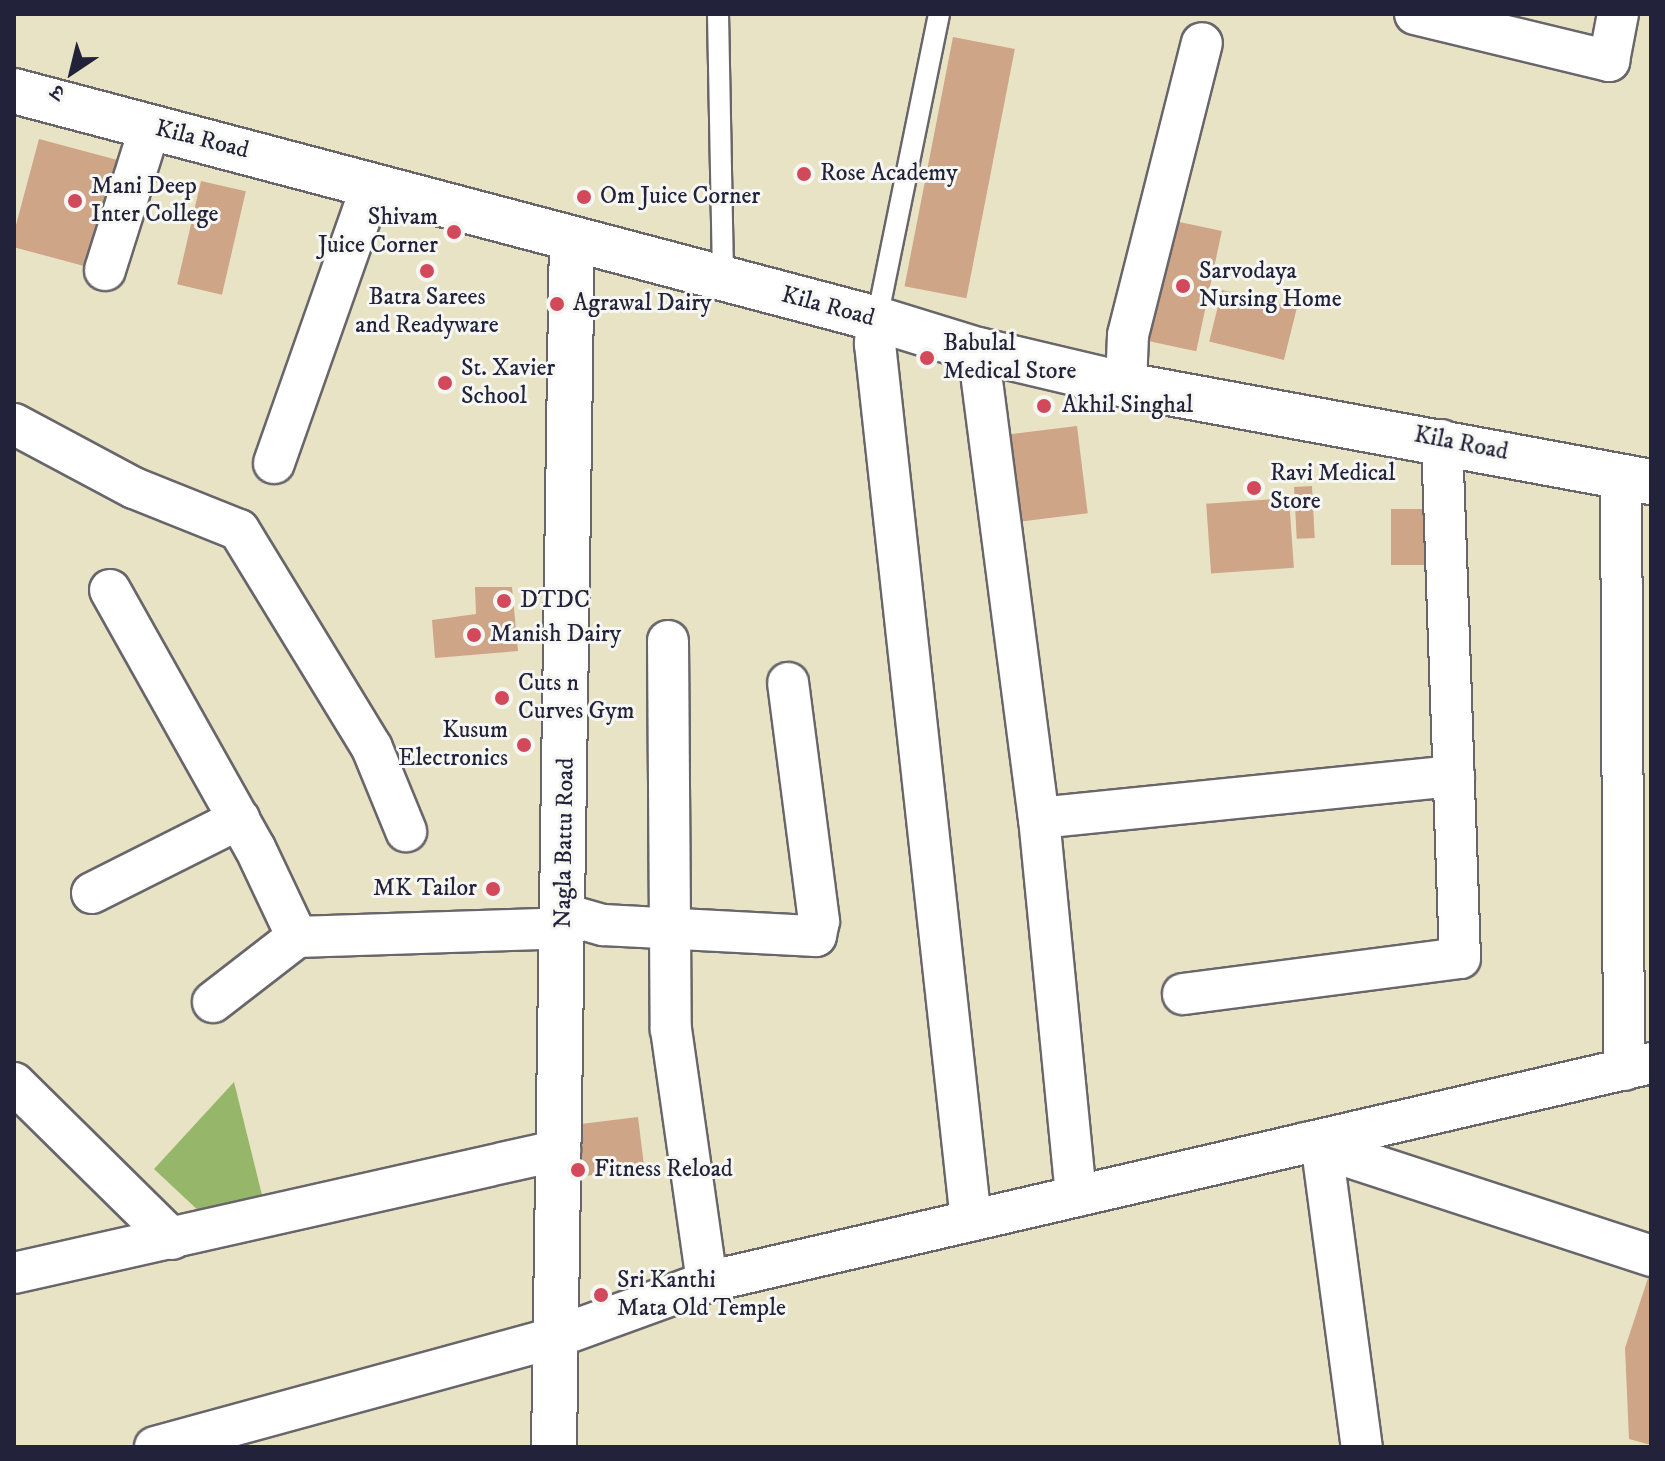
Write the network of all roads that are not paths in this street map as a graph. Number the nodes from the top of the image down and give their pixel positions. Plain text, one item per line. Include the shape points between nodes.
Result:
1 (718, 14) edge
2 (939, 14) edge
3 (1415, 14) edge
4 (1618, 14) edge
5 (1202, 43) dead end
6 (14, 91) edge
7 (150, 127) junction
8 (372, 185) junction
9 (572, 239) junction
10 (105, 270) dead end
11 (723, 279) junction
12 (877, 319) junction
13 (978, 350) junction
14 (1126, 385) junction
15 (14, 424) edge
16 (1442, 440) junction
17 (274, 463) dead end
18 (1636, 479) edge
19 (110, 590) dead end
20 (668, 641) dead end
21 (788, 683) dead end
22 (1454, 776) junction
23 (1039, 818) junction
24 (239, 819) junction
25 (406, 831) dead end
26 (92, 893) dead end
27 (564, 921) junction
28 (669, 930) junction
29 (297, 937) junction
30 (1183, 994) dead end
31 (213, 1002) dead end
32 (1637, 1066) edge
33 (14, 1083) edge
34 (1314, 1146) junction
35 (560, 1150) junction
36 (1076, 1196) junction
37 (971, 1221) junction
38 (172, 1239) junction
39 (1651, 1256) edge
40 (14, 1273) edge
41 (707, 1282) junction
42 (556, 1337) junction
43 (155, 1447) edge
44 (554, 1447) edge
45 (1362, 1447) edge

1 - 11 lane
2 - 12 lane
3 - 4 street via 1609,61
5 - 14 street via 1128,335
6 - 7 main road, Kila Road
7 - 8 main road, Kila Road
7 - 10 street
8 - 9 main road, Kila Road
8 - 17 street
9 - 11 main road, Kila Road
9 - 27 main road, Nagla Battu Road
11 - 12 main road, Kila Road
12 - 13 main road, Kila Road
12 - 37 street via 875,344
13 - 14 main road, Kila Road
13 - 23 street
14 - 16 main road, Kila Road
15 - 25 street via 134,488 239,530 372,748
16 - 18 main road, Kila Road
16 - 22 street
18 - 32 street
19 - 24 street
20 - 28 street
21 - 28 street via 819,921 816,936
22 - 23 street
22 - 30 street via 1460,958
23 - 36 street
24 - 26 street
24 - 29 street
27 - 28 street
27 - 29 street
27 - 35 main road, Nagla Battu Road
28 - 41 street via 671,1029
29 - 31 street
32 - 34 street
33 - 38 street
34 - 36 street
34 - 39 street
34 - 45 street
35 - 38 street
35 - 42 main road, Nagla Battu Road
36 - 37 street
37 - 41 street
38 - 40 street
41 - 42 street
42 - 43 street
42 - 44 main road, Nagla Battu Road

